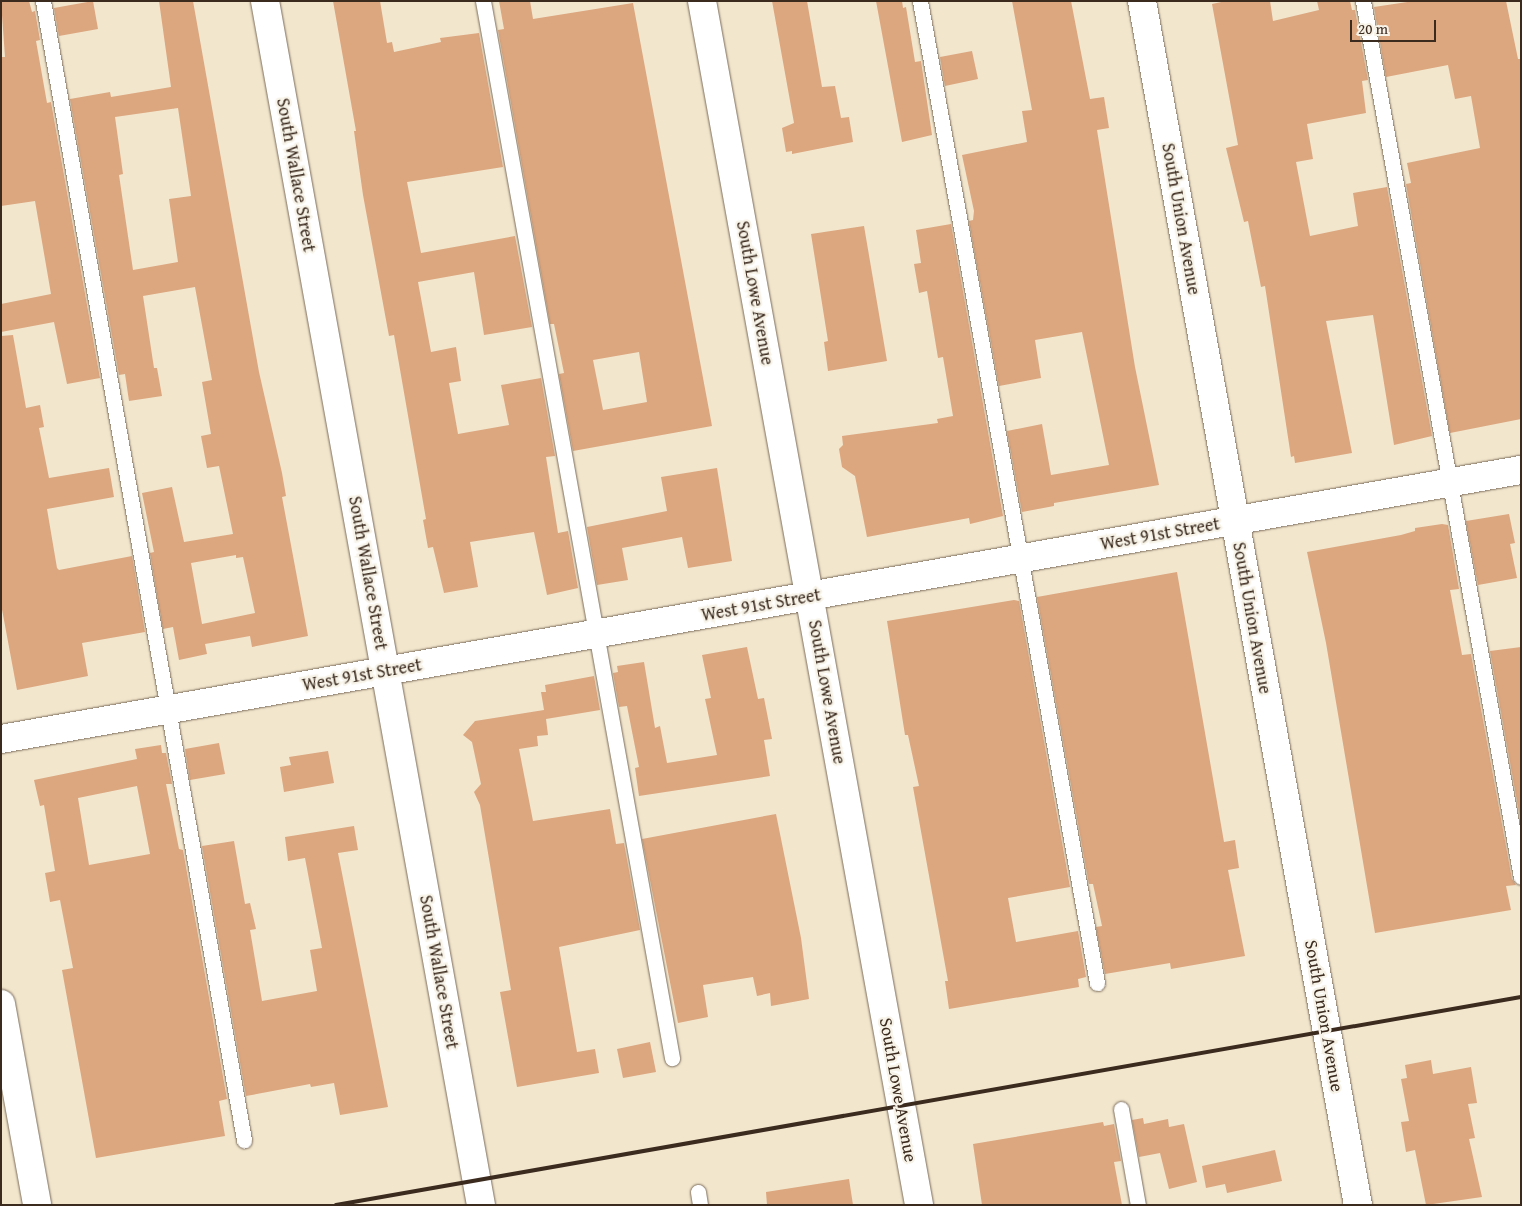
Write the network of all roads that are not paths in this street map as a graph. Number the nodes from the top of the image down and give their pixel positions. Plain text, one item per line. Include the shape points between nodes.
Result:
1 (43, 1) edge
2 (265, 1) edge
3 (483, 1) edge
4 (702, 1) edge
5 (920, 1) edge
6 (1142, 1) edge
7 (1363, 1) edge
8 (1521, 470) edge
9 (1450, 483) junction
10 (1235, 521) junction
11 (1019, 559) junction
12 (810, 596) junction
13 (597, 634) junction
14 (385, 671) junction
15 (170, 709) junction
16 (1, 739) edge
17 (1521, 877) edge
18 (1097, 983) dead end
19 (1, 1004) edge
20 (672, 1058) dead end
21 (1120, 1109) dead end
22 (244, 1140) dead end
23 (37, 1205) edge
24 (481, 1205) edge
25 (919, 1205) edge
26 (1138, 1205) edge
27 (1358, 1205) edge

1 - 15 lane
2 - 14 street, South Wallace Street
3 - 13 lane
4 - 12 street, South Lowe Avenue
5 - 11 lane
6 - 10 street, South Union Avenue
7 - 9 lane
8 - 9 street, West 91st Street
9 - 10 street, West 91st Street
9 - 17 lane
10 - 11 street, West 91st Street
10 - 27 street, South Union Avenue
11 - 12 street, West 91st Street
11 - 18 lane
12 - 13 street, West 91st Street
12 - 25 street, South Lowe Avenue
13 - 14 street, West 91st Street
13 - 20 lane
14 - 15 street, West 91st Street
14 - 24 street, South Wallace Street
15 - 16 street, West 91st Street
15 - 22 lane
19 - 23 street
21 - 26 lane

